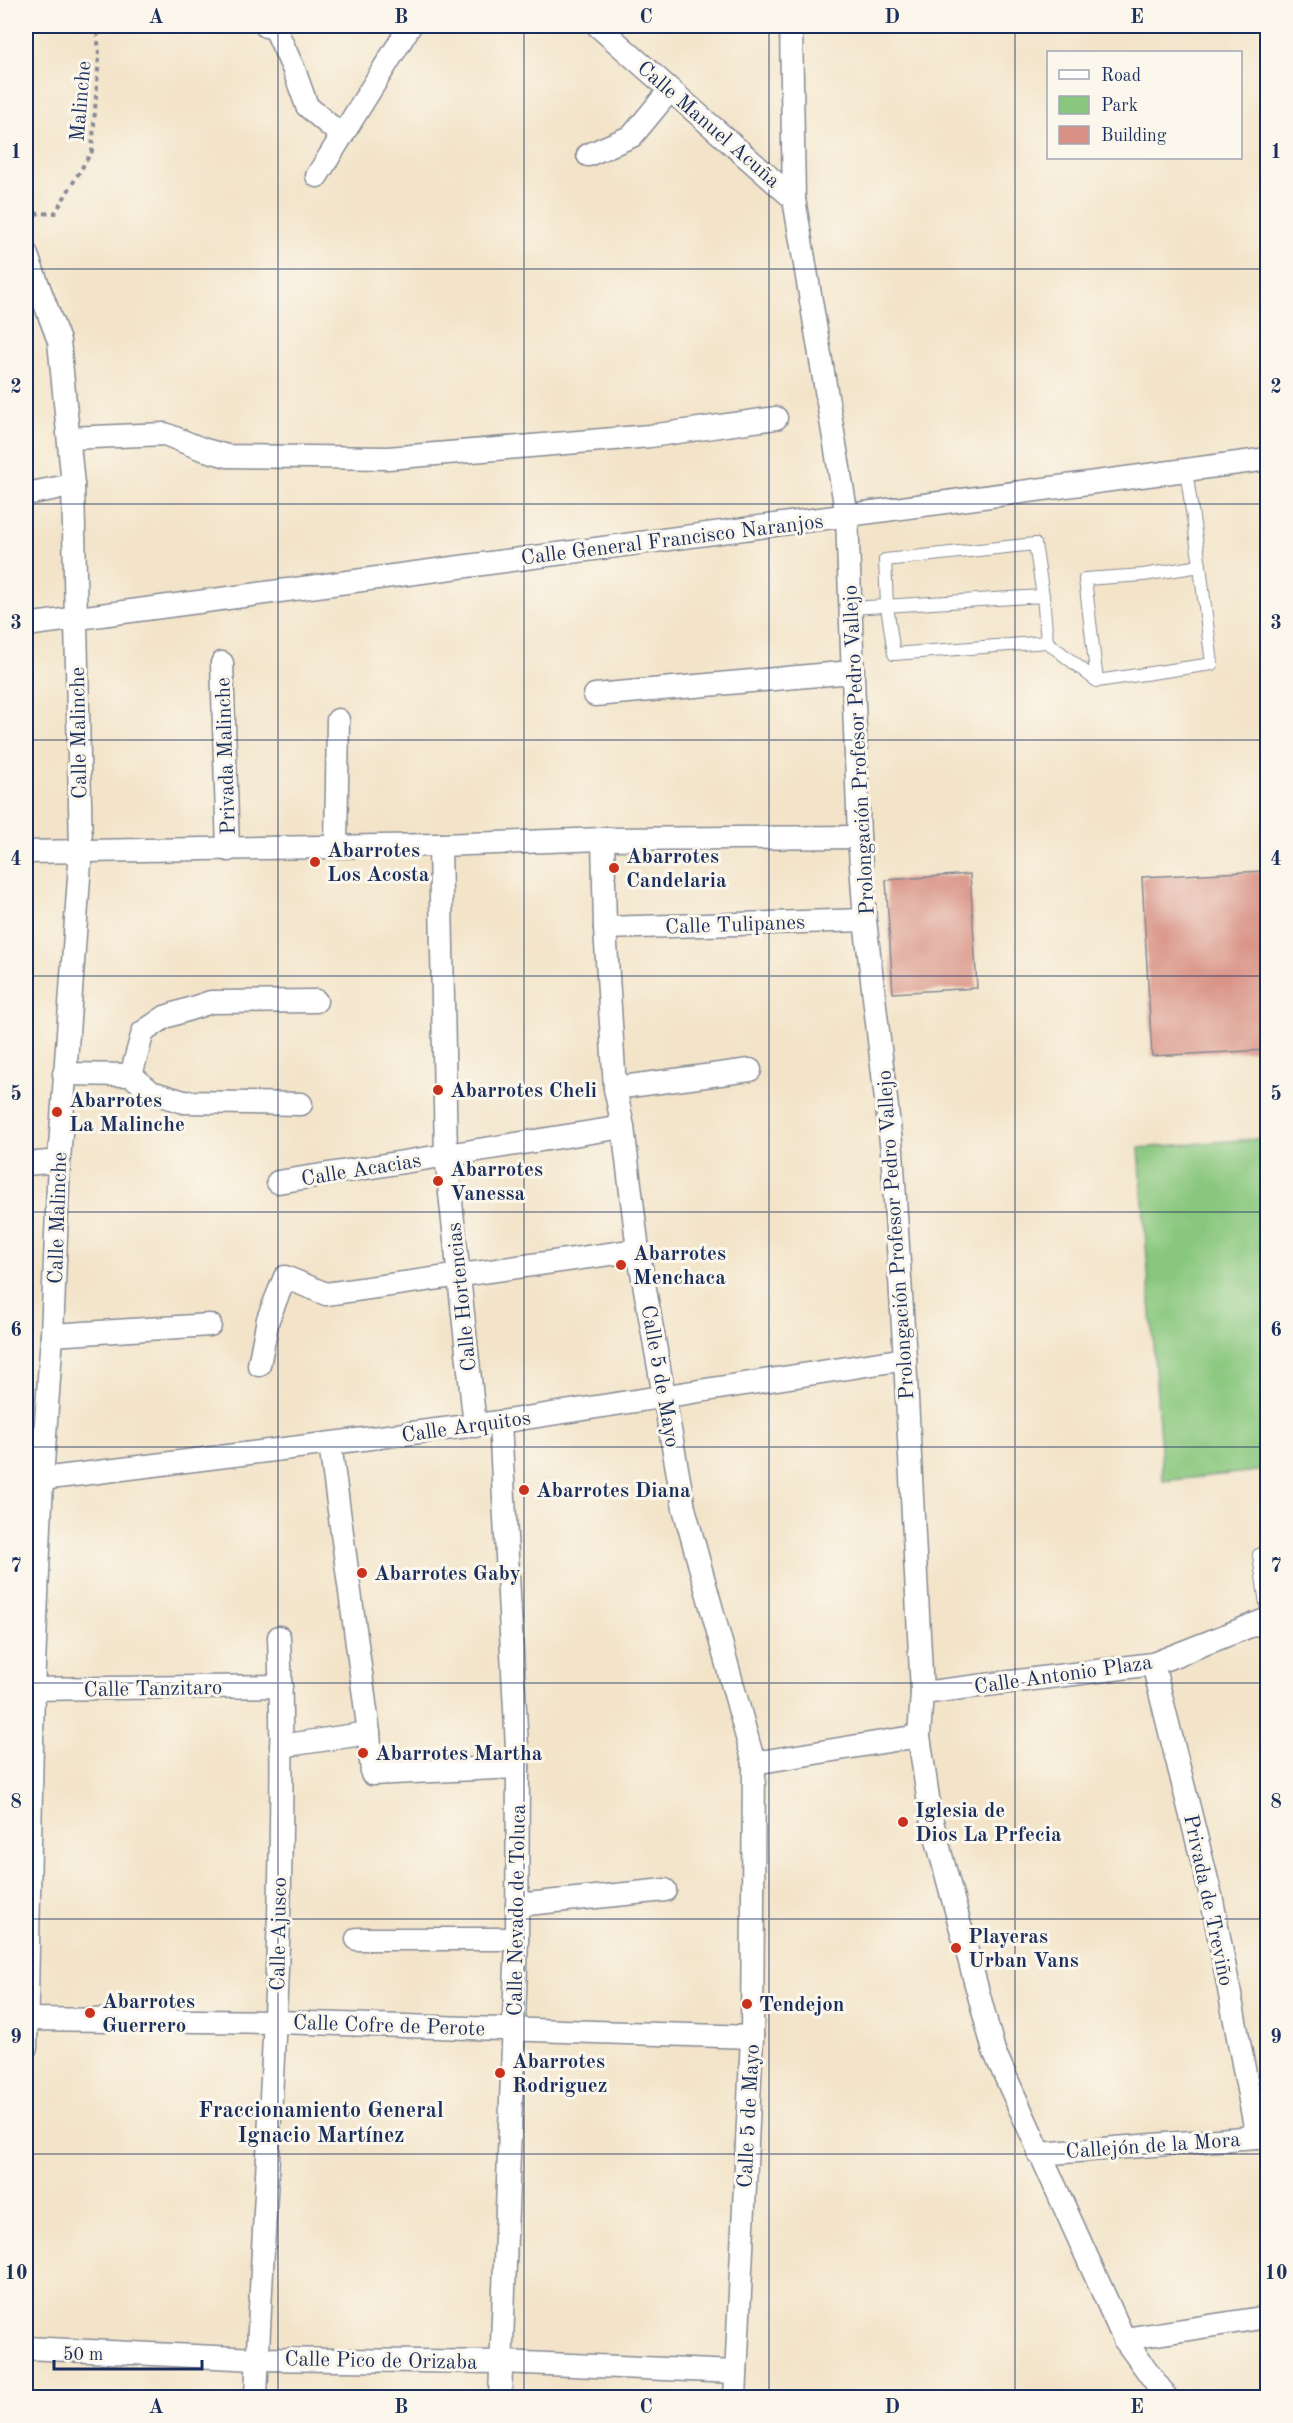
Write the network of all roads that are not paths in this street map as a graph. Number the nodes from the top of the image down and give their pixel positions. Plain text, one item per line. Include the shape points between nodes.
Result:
1 (273, 26) edge
2 (410, 26) edge
3 (598, 26) edge
4 (791, 26) edge
5 (670, 90) junction
6 (342, 136) junction
7 (588, 155) dead end
8 (317, 176) dead end
9 (794, 199) junction
10 (26, 253) edge
11 (776, 418) dead end
12 (69, 438) junction
13 (1267, 464) edge
14 (1186, 470) junction
15 (73, 485) junction
16 (26, 494) edge
17 (847, 516) junction
18 (1200, 566) junction
19 (1043, 596) junction
20 (887, 606) junction
21 (852, 608) junction
22 (76, 616) junction
23 (26, 625) edge
24 (1047, 642) junction
25 (222, 663) dead end
26 (852, 672) junction
27 (1097, 681) junction
28 (595, 695) dead end
29 (338, 720) dead end
30 (859, 837) junction
31 (603, 839) junction
32 (440, 845) junction
33 (336, 847) junction
34 (81, 849) junction
35 (228, 850) junction
36 (26, 852) edge
37 (865, 920) junction
38 (605, 928) junction
39 (316, 1001) dead end
40 (750, 1070) dead end
41 (64, 1074) junction
42 (131, 1075) junction
43 (615, 1088) junction
44 (302, 1104) dead end
45 (623, 1127) junction
46 (446, 1156) junction
47 (59, 1161) junction
48 (26, 1164) edge
49 (278, 1182) dead end
50 (638, 1250) junction
51 (458, 1275) junction
52 (210, 1325) dead end
53 (52, 1335) junction
54 (906, 1359) junction
55 (259, 1365) dead end
56 (664, 1397) junction
57 (500, 1422) junction
58 (475, 1426) junction
59 (330, 1444) junction
60 (34, 1478) edge
61 (1268, 1551) edge
62 (1268, 1618) edge
63 (279, 1638) dead end
64 (1153, 1664) junction
65 (281, 1686) junction
66 (29, 1689) edge
67 (922, 1693) junction
68 (369, 1733) junction
69 (919, 1736) junction
70 (281, 1746) junction
71 (754, 1762) junction
72 (518, 1767) junction
73 (665, 1890) dead end
74 (517, 1905) junction
75 (357, 1939) dead end
76 (517, 1939) junction
77 (26, 2019) edge
78 (276, 2022) junction
79 (514, 2029) junction
80 (752, 2037) junction
81 (26, 2047) edge
82 (1262, 2137) edge
83 (1039, 2154) junction
84 (1268, 2318) edge
85 (1124, 2339) junction
86 (26, 2348) edge
87 (257, 2358) junction
88 (501, 2362) junction
89 (736, 2372) junction
90 (256, 2397) edge
91 (500, 2397) edge
92 (735, 2397) edge
93 (1167, 2397) edge

1 - 6 street via 307,106
2 - 6 street
3 - 5 street, Calle Manuel Acuña
4 - 9 street, Prolongación Profesor Pedro Vallejo
5 - 7 street via 632,136
5 - 9 street, Calle Manuel Acuña
6 - 8 street
9 - 17 street, Prolongación Profesor Pedro Vallejo
10 - 12 street, Calle Malinche via 59,341
11 - 12 street via 650,436 388,458 226,456 165,434
12 - 15 street, Calle Malinche
13 - 14 street, Calle General Francisco Naranjos
14 - 17 street, Calle General Francisco Naranjos
14 - 18 lane
15 - 16 street
15 - 22 street, Calle Malinche
17 - 21 street, Prolongación Profesor Pedro Vallejo
17 - 22 street, Calle General Francisco Naranjos
18 - 27 lane via 1212,664
18 - 27 lane via 1085,579
19 - 20 lane
19 - 20 lane via 1035,544 885,560
19 - 24 lane
20 - 21 lane
20 - 24 lane via 894,654
21 - 26 street, Prolongación Profesor Pedro Vallejo
22 - 23 street, Calle General Francisco Naranjos
22 - 34 street, Calle Malinche
24 - 27 lane
25 - 35 street, Privada Malinche
26 - 28 street
26 - 30 street, Prolongación Profesor Pedro Vallejo
29 - 33 street
30 - 31 street
30 - 37 street, Prolongación Profesor Pedro Vallejo
31 - 32 street
31 - 38 street, Calle 5 de Mayo
32 - 33 street
32 - 46 street, Calle Hortencias
33 - 35 street
34 - 35 street
34 - 36 street
34 - 41 street, Calle Malinche
37 - 38 street, Calle Tulipanes
37 - 54 street, Prolongación Profesor Pedro Vallejo via 892,1151
38 - 43 street, Calle 5 de Mayo
39 - 42 street via 211,1002 165,1017 143,1032
40 - 43 street
41 - 42 street
41 - 47 street, Calle Malinche
42 - 44 street via 151,1092 184,1102
43 - 45 street, Calle 5 de Mayo
45 - 46 street, Calle Acacias
45 - 50 street, Calle 5 de Mayo
46 - 49 street, Calle Acacias
46 - 51 street, Calle Hortencias
47 - 48 street
47 - 53 street, Calle Malinche
50 - 51 street
50 - 56 street, Calle 5 de Mayo
51 - 55 street via 326,1294 285,1277 268,1319
51 - 58 street, Calle Hortencias
52 - 53 street
53 - 60 street, Calle Malinche
54 - 56 street, Calle Arquitos
54 - 67 street, Prolongación Profesor Pedro Vallejo
56 - 57 street, Calle Arquitos
56 - 71 street, Calle 5 de Mayo via 684,1508
57 - 58 street, Calle Arquitos
57 - 72 street, Calle Nevado de Toluca
58 - 59 street, Calle Arquitos
59 - 60 street, Calle Arquitos
59 - 68 street
60 - 66 street, Calle Malinche
61 - 62 lane via 1259,1555
62 - 64 street, Calle Antonio Plaza
63 - 65 street, Calle Ajusco
64 - 67 street, Calle Antonio Plaza
64 - 82 street, Privada de Treviño via 1212,1900
65 - 66 street, Calle Tanzitaro
65 - 70 street, Calle Ajusco
66 - 77 street, Calle Malinche
67 - 69 street, Prolongación Profesor Pedro Vallejo
68 - 70 street
68 - 72 street via 372,1774
69 - 71 street
69 - 83 street, Prolongación Profesor Pedro Vallejo via 931,1818 994,2052
70 - 78 street, Calle Ajusco
71 - 80 street, Calle 5 de Mayo
72 - 74 street, Calle Nevado de Toluca
73 - 74 street
74 - 76 street, Calle Nevado de Toluca
75 - 76 street
76 - 79 street, Calle Nevado de Toluca
77 - 78 street, Calle Cofre de Perote
77 - 81 street, Calle Malinche
78 - 79 street, Calle Cofre de Perote
78 - 87 street, Calle Ajusco
79 - 80 street, Calle Cofre de Perote
79 - 88 street, Calle Nevado de Toluca
80 - 89 street, Calle 5 de Mayo
82 - 83 street, Callejón de la Mora
83 - 85 street, Prolongación Profesor Pedro Vallejo
84 - 85 street
85 - 93 street, Prolongación Profesor Pedro Vallejo
86 - 87 street, Calle Pico de Orizaba
87 - 88 street, Calle Pico de Orizaba
87 - 90 street, Calle Ajusco
88 - 89 street, Calle Pico de Orizaba
88 - 91 street, Calle Nevado de Toluca
89 - 92 street, Calle 5 de Mayo

